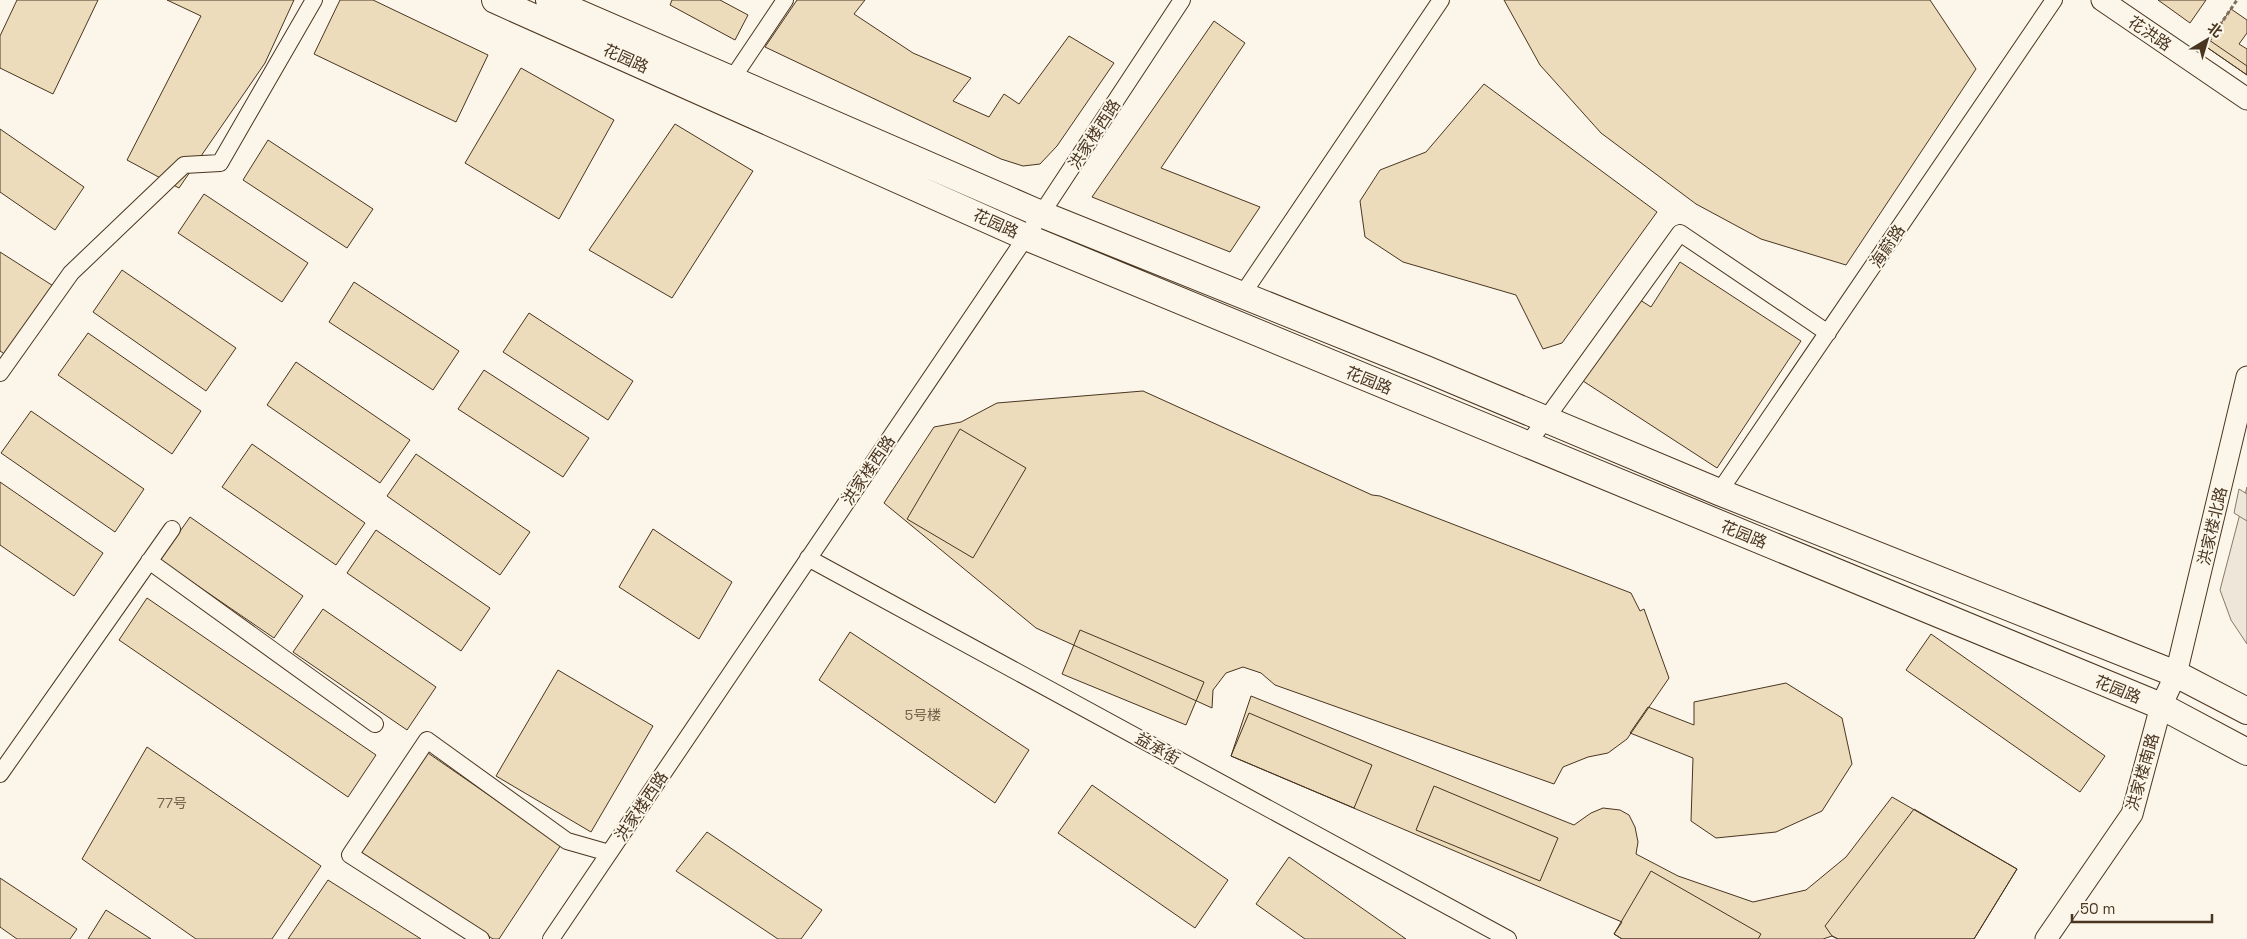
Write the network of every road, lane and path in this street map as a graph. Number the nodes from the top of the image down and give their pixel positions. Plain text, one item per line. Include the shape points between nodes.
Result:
1 (314, 0) edge
2 (495, 0) edge
3 (549, 0) edge
4 (785, 0) edge
5 (1182, 0) edge
6 (1441, 0) edge
7 (2054, 0) edge
8 (2102, 0) edge
9 (2237, 0) edge
10 (2212, 51) dead end
11 (725, 90) junction
12 (2247, 99) edge
13 (1041, 214) junction
14 (1026, 237) junction
15 (1242, 295) junction
16 (1828, 333) junction
17 (5, 355) edge
18 (0, 373) edge
19 (2247, 377) edge
20 (1546, 420) junction
21 (1527, 445) junction
22 (1719, 492) junction
23 (172, 529) dead end
24 (808, 558) junction
25 (149, 561) junction
26 (2176, 674) junction
27 (2161, 706) junction
28 (2247, 711) edge
29 (375, 724) dead end
30 (2247, 752) edge
31 (0, 774) edge
32 (609, 854) junction
33 (481, 939) edge
34 (551, 939) edge
35 (1508, 939) edge
36 (2046, 939) edge

1 - 17 street via 220,163 184,165 70,273
2 - 11 main road, 花园路
3 - 11 main road, 花园路
4 - 11 street
5 - 13 street, 洪家楼西路
6 - 15 street
7 - 16 street, 海蔚路
8 - 12 street, 花洪路
9 - 10 path via 2205,46
11 - 13 main road, 花园路
11 - 14 main road, 花园路
13 - 14 street, 洪家楼西路
13 - 15 main road, 花园路
14 - 21 main road, 花园路
14 - 24 street, 洪家楼西路
15 - 20 main road, 花园路
16 - 20 street via 1680,234
16 - 22 street, 海蔚路
17 - 18 street
19 - 26 street, 洪家楼北路
20 - 21 street
20 - 22 main road, 花园路
21 - 27 main road, 花园路
22 - 26 main road, 花园路
23 - 25 street
24 - 32 street, 洪家楼西路
24 - 35 street, 益承街
25 - 29 street
25 - 31 street
26 - 27 street, 洪家楼南路
26 - 28 main road, 花园路
27 - 30 main road, 花园路
27 - 36 street, 洪家楼南路 via 2132,814
32 - 33 street via 567,840 427,740 350,855
32 - 34 street, 洪家楼西路

